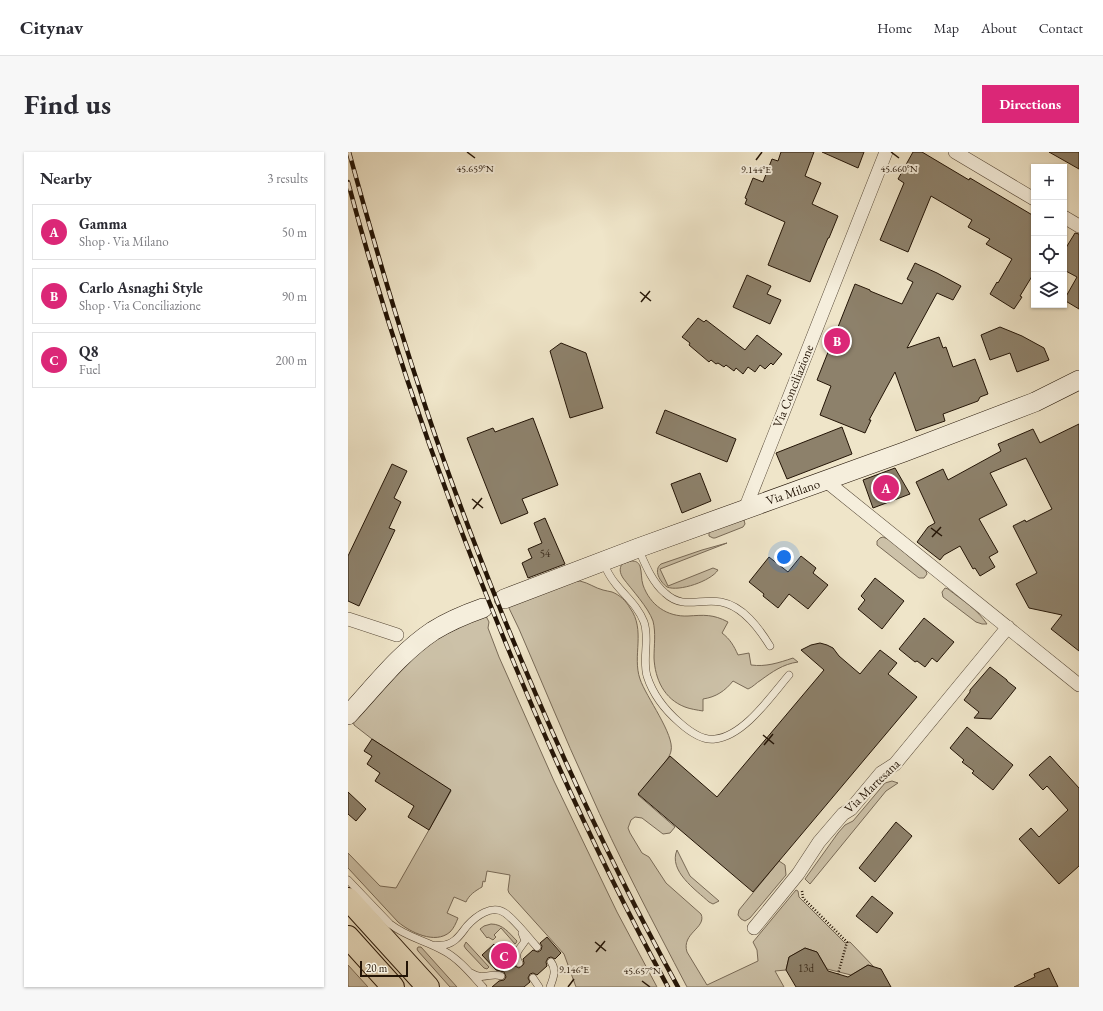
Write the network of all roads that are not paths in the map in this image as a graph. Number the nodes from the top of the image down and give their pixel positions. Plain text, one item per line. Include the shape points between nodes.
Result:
1 (886, 152) edge
2 (955, 152) edge
3 (1031, 197) edge
4 (1067, 219) edge
5 (1079, 226) edge
6 (1079, 380) edge
7 (826, 481) junction
8 (745, 509) junction
9 (638, 548) junction
10 (603, 562) junction
11 (504, 599) dead end
12 (483, 608) dead end
13 (348, 619) edge
14 (1008, 627) junction
15 (397, 635) dead end
16 (770, 646) dead end
17 (789, 675) dead end
18 (1079, 684) edge
19 (348, 715) edge
20 (348, 880) edge
21 (348, 899) edge
22 (518, 927) junction
23 (754, 928) dead end
24 (348, 937) edge
25 (428, 944) junction
26 (537, 947) dead end
27 (551, 962) dead end
28 (519, 963) dead end
29 (465, 968) junction
30 (501, 976) dead end
31 (533, 978) dead end
32 (393, 987) edge
33 (428, 987) edge
34 (483, 987) edge
35 (539, 987) edge
36 (550, 987) edge

1 - 8 street, Via Conciliazione
2 - 3 street
4 - 5 street
6 - 7 street, Via Milano via 1035,402
7 - 8 street, Via Milano
7 - 14 street
8 - 9 street, Via Milano
9 - 10 street, Via Milano
9 - 16 lane via 657,584 671,598 679,602 710,601 732,606 755,624
10 - 11 street, Via Milano
10 - 17 lane via 614,582 632,602 644,621 647,632 645,664 654,692 668,711 700,737 714,740 737,730 758,712
12 - 19 street via 446,623 415,644
13 - 15 street
14 - 18 street
14 - 23 street, Via Martesana via 895,764 881,773 851,809 828,831 798,874
20 - 25 lane via 396,929
21 - 33 highway
22 - 25 lane via 504,913 495,910 475,919 451,943
22 - 26 lane
22 - 28 lane via 525,941 516,954
24 - 32 highway
25 - 29 lane via 444,951
27 - 36 lane via 554,972
29 - 30 lane via 477,976
29 - 34 lane
31 - 35 lane

